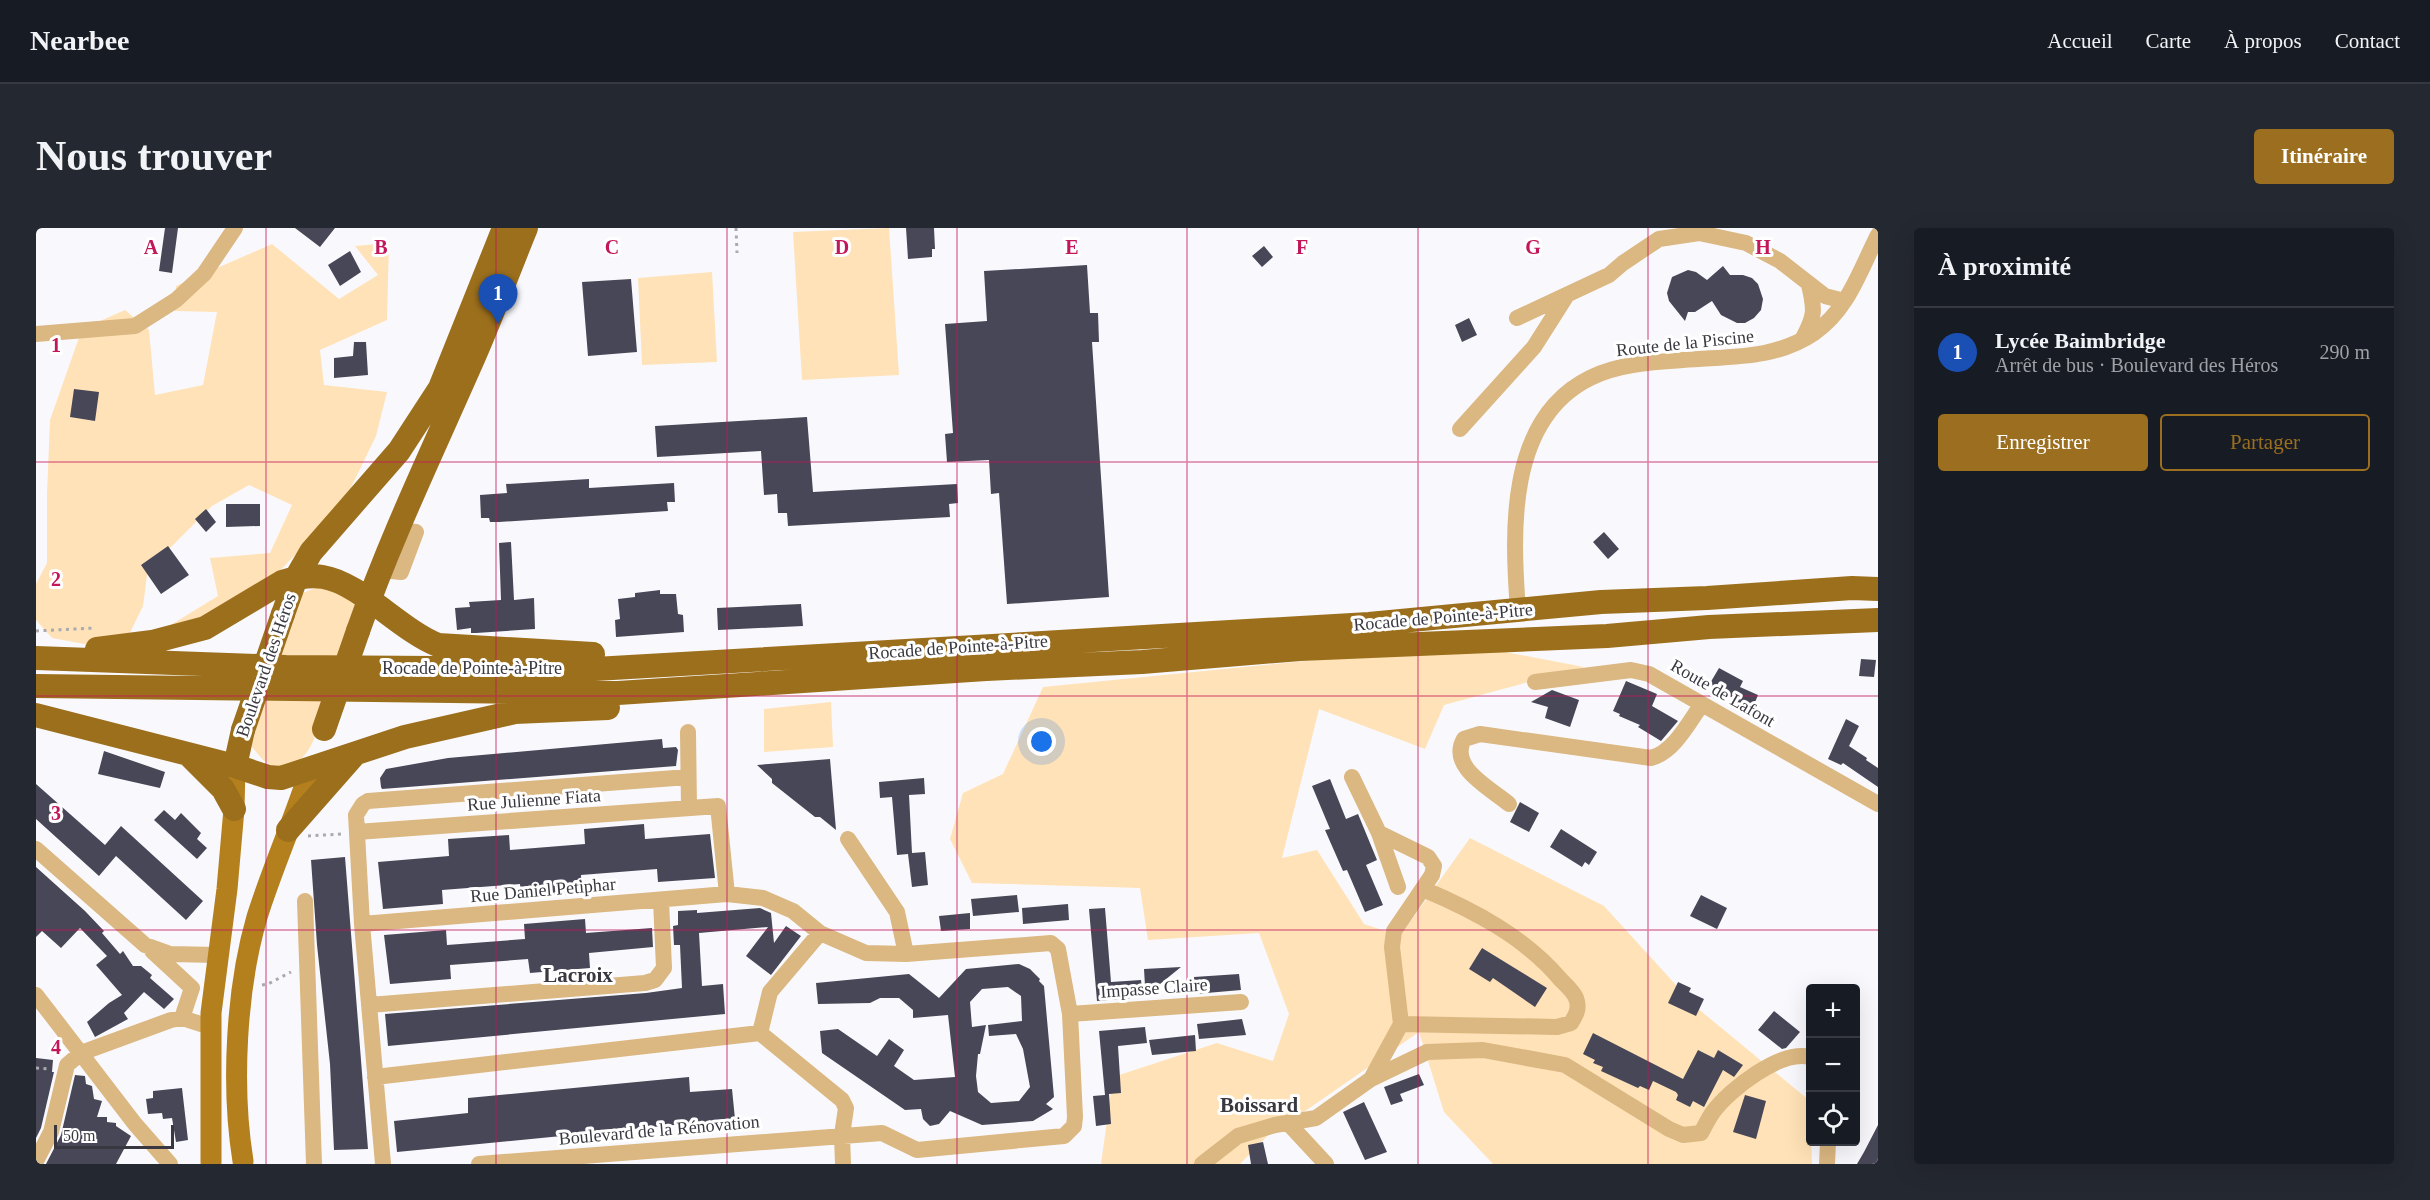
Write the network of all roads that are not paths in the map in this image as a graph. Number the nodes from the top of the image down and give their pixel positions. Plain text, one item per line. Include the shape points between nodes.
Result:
1 (235, 228) edge
2 (504, 228) edge
3 (526, 228) edge
4 (1878, 235) edge
5 (1809, 285) junction
6 (1568, 294) junction
7 (1844, 301) junction
8 (1517, 318) dead end
9 (36, 334) edge
10 (1801, 341) junction
11 (1460, 429) dead end
12 (296, 578) junction
13 (1878, 589) edge
14 (369, 600) junction
15 (1518, 610) junction
16 (1878, 620) edge
17 (36, 652) edge
18 (66, 654) junction
19 (36, 658) edge
20 (692, 676) junction
21 (1535, 682) dead end
22 (36, 686) edge
23 (1702, 704) junction
24 (36, 715) edge
25 (688, 732) dead end
26 (358, 751) junction
27 (189, 755) junction
28 (235, 766) junction
29 (311, 767) junction
30 (688, 777) junction
31 (1352, 777) dead end
32 (1509, 804) dead end
33 (1878, 804) edge
34 (689, 808) junction
35 (234, 809) junction
36 (357, 832) junction
37 (1379, 833) junction
38 (287, 834) junction
39 (848, 839) dead end
40 (36, 849) edge
41 (1398, 887) dead end
42 (1423, 889) junction
43 (727, 894) junction
44 (661, 900) junction
45 (304, 901) dead end
46 (362, 924) junction
47 (820, 933) junction
48 (145, 945) junction
49 (906, 954) junction
50 (218, 955) junction
51 (36, 995) edge
52 (1241, 1002) dead end
53 (369, 1005) junction
54 (1070, 1014) junction
55 (182, 1018) junction
56 (1401, 1024) junction
57 (210, 1027) junction
58 (760, 1033) junction
59 (81, 1053) junction
60 (1806, 1056) edge
61 (375, 1077) junction
62 (1371, 1079) junction
63 (1288, 1123) junction
64 (842, 1135) junction
65 (1828, 1146) edge
66 (36, 1161) edge
67 (245, 1162) edge
68 (209, 1163) edge
69 (170, 1164) edge
70 (314, 1164) edge
71 (383, 1164) edge
72 (479, 1164) edge
73 (843, 1164) edge
74 (1202, 1164) edge
75 (1326, 1164) edge
76 (1827, 1164) edge

1 - 9 street via 204,274 176,300 135,326
2 - 12 highway, Boulevard des Héros via 440,388 411,434 311,552
3 - 14 highway
4 - 7 street, Route de la Piscine
5 - 6 street via 1779,261 1746,243 1699,233 1659,239 1609,275
5 - 7 street via 1825,296
5 - 10 street via 1814,307
6 - 8 street
6 - 11 street via 1534,347
7 - 10 street, Route de la Piscine via 1837,313
10 - 15 street, Route de la Piscine via 1765,355 1617,368 1568,390 1533,435 1521,478 1514,534
12 - 14 highway via 330,579
12 - 18 highway via 271,588 205,628 152,642
12 - 28 highway, Boulevard des Héros, bridge via 243,730
13 - 15 highway, Rocade de Pointe-à-Pitre via 1601,602
14 - 20 highway via 421,638 438,645 598,654
14 - 29 highway, bridge
15 - 20 highway, Rocade de Pointe-à-Pitre
16 - 20 highway, Rocade de Pointe-à-Pitre via 1300,649 1142,662
17 - 18 highway
18 - 19 highway
19 - 20 highway, Rocade de Pointe-à-Pitre via 286,667 595,669
20 - 22 highway, Rocade de Pointe-à-Pitre via 595,693
20 - 26 highway via 648,706 515,712
21 - 23 street, Route de Lafont via 1631,670 1649,674
23 - 32 street via 1668,748 1651,758 1480,734 1464,739 1459,755 1465,768
23 - 33 street, Route de Lafont
24 - 27 highway
25 - 30 street
26 - 29 highway
26 - 38 highway
27 - 28 highway
27 - 35 highway via 223,789
28 - 29 highway via 281,778
28 - 35 main road, Boulevard des Héros
29 - 38 main road
30 - 34 street
30 - 36 street via 368,801 356,815
31 - 37 street
34 - 36 street, Rue Julienne Fiata
34 - 43 street, Rue Julienne Fiata via 718,806
35 - 50 main road, Boulevard des Héros
36 - 46 street
37 - 41 street
37 - 42 street via 1432,860 1432,875
38 - 67 main road via 256,920 242,986 236,1100
39 - 49 street via 897,912
40 - 48 street
42 - 56 street via 1392,940
42 - 56 street via 1482,916 1519,941 1576,997 1578,1011 1571,1023 1557,1027
43 - 44 street, Rue Daniel Petiphar
43 - 47 street, Rue Daniel Petiphar via 763,897 793,911
44 - 46 street, Rue Daniel Petiphar
44 - 53 street via 664,968 655,980
45 - 70 street
46 - 53 street
47 - 49 street, Rue Daniel Petiphar via 866,953
47 - 58 street via 770,992
48 - 50 street via 170,954
48 - 55 street via 192,988
49 - 54 street, Rue Daniel Petiphar via 1051,943 1058,949
50 - 57 main road, Boulevard des Héros
51 - 59 street
52 - 54 street, Impasse Claire
53 - 61 street
54 - 64 street, Boulevard de la Rénovation via 1075,1117 1074,1126 1064,1136 917,1150 882,1133
55 - 57 street
55 - 59 street
56 - 62 street
57 - 68 main road, Boulevard des Héros
58 - 61 street
58 - 64 street via 843,1100 846,1107
59 - 66 street via 67,1065 51,1132
59 - 69 street
60 - 62 street via 1781,1060 1750,1077 1713,1111 1701,1133 1683,1135 1565,1065 1484,1050 1427,1052
61 - 71 street
62 - 63 street via 1316,1118
63 - 74 street via 1238,1136
63 - 75 street
64 - 72 street, Boulevard de la Rénovation
64 - 73 street
65 - 76 street
67 - 68 main road via 225,1156

